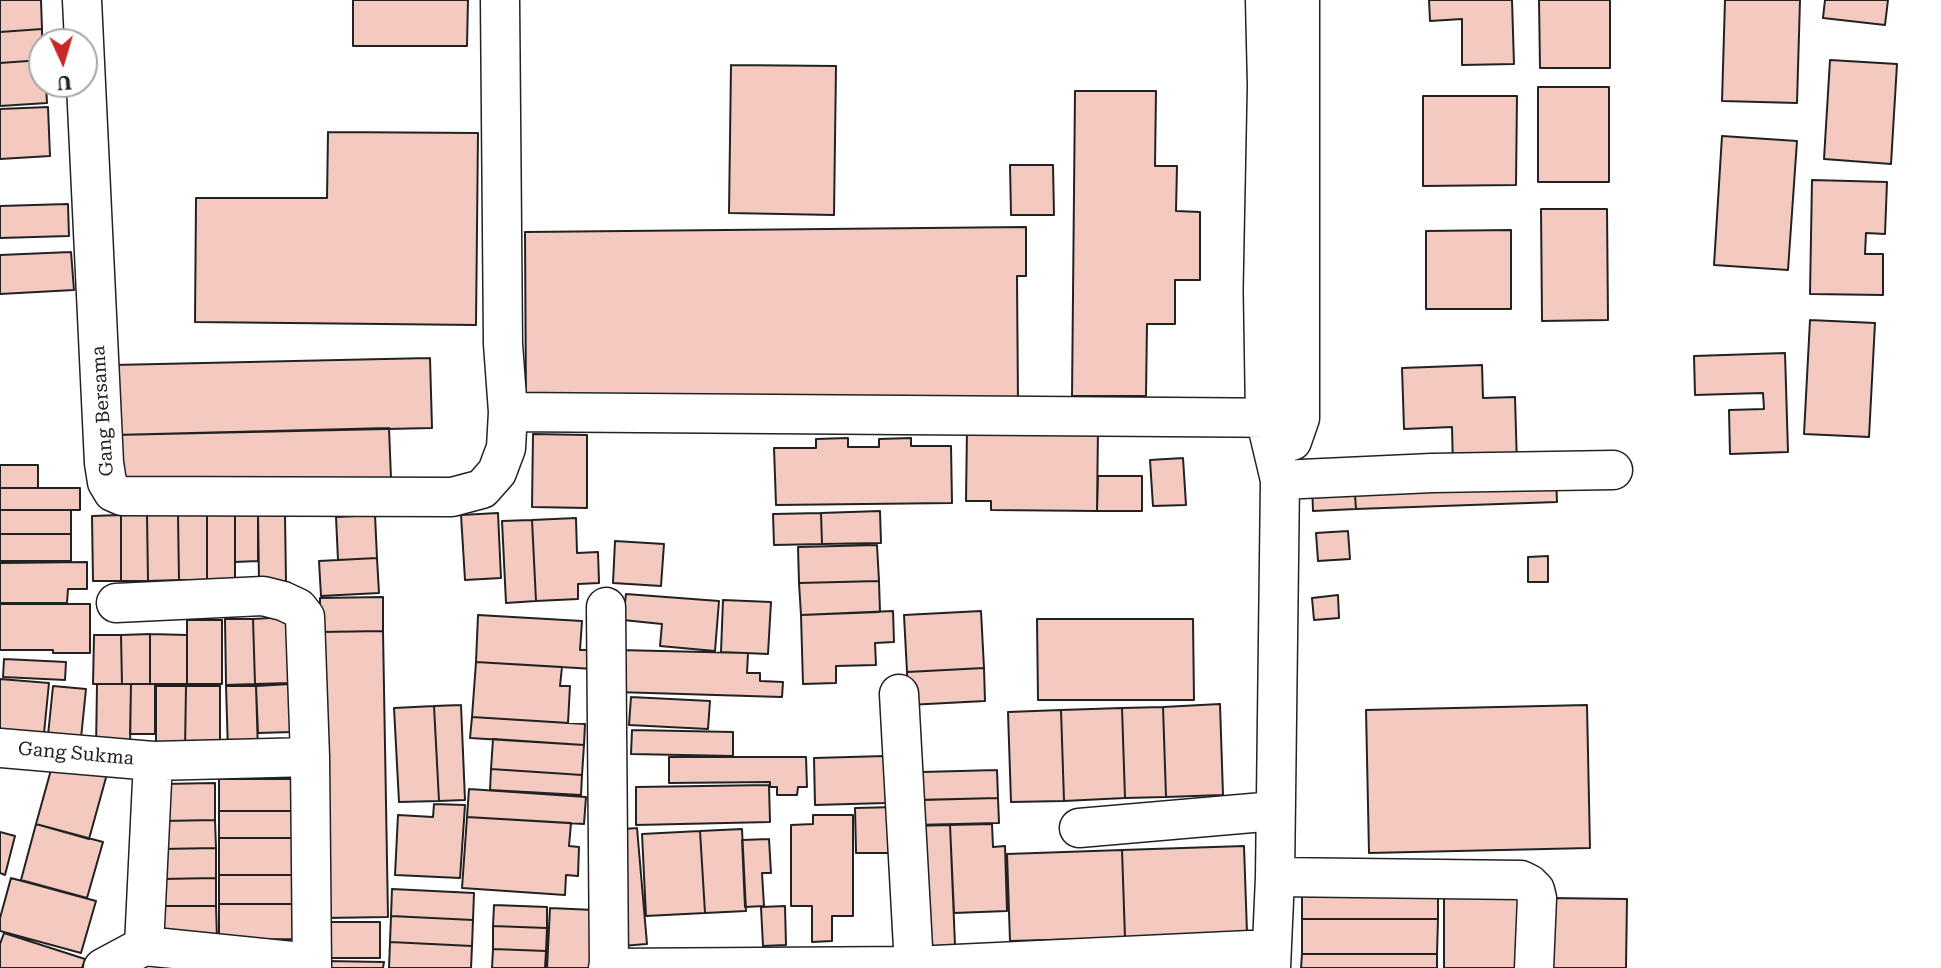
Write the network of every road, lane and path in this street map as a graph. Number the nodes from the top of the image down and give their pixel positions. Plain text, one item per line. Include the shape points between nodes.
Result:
1 (82, 0) edge
2 (500, 0) edge
3 (1265, 0) edge
4 (1300, 0) edge
5 (1283, 85) junction
6 (508, 412) junction
7 (1282, 418) junction
8 (1612, 470) dead end
9 (1280, 480) junction
10 (116, 603) dead end
11 (606, 607) dead end
12 (899, 694) dead end
13 (0, 748) edge
14 (310, 757) junction
15 (153, 761) junction
16 (1275, 811) junction
17 (1079, 828) dead end
18 (1275, 877) junction
19 (144, 946) junction
20 (1271, 959) edge
21 (312, 965) edge
22 (914, 966) junction
23 (609, 967) edge
24 (103, 968) edge
25 (1534, 968) edge

1 - 6 street, Gang Bersama via 104,463 113,492 122,496 452,497 482,489 497,472 506,448
2 - 6 street via 503,344
3 - 5 street
4 - 5 street
5 - 7 street
6 - 7 street
7 - 9 street
8 - 9 street
9 - 16 street
10 - 14 street via 262,596 298,608 305,617 307,633
11 - 23 street
12 - 22 street
13 - 15 street, Gang Sukma
14 - 15 street, Gang Sukma
14 - 21 street
15 - 19 street
16 - 17 street
16 - 18 street
18 - 20 street
18 - 25 street via 1521,880 1535,890 1537,898
19 - 21 street
19 - 24 street
20 - 22 street
22 - 23 street

